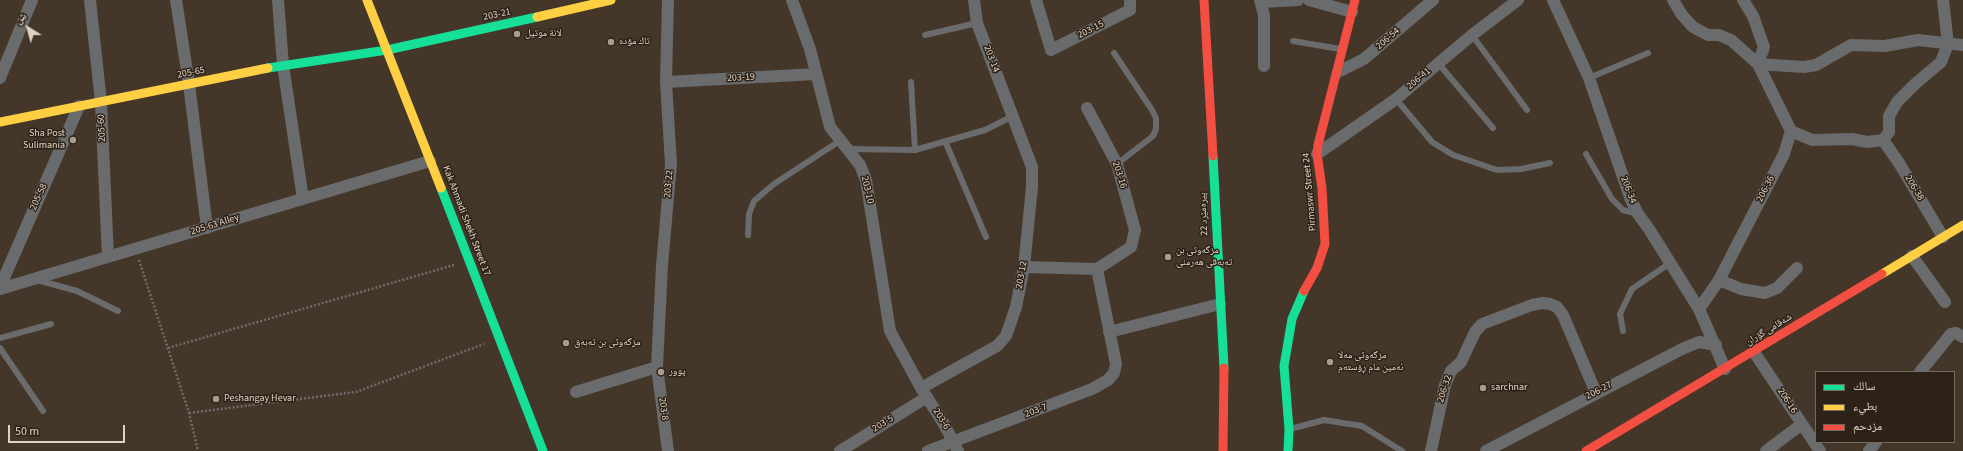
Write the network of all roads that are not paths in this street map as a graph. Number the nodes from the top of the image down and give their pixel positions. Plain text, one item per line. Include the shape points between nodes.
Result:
1 (32, 0) edge
2 (90, 0) edge
3 (176, 0) edge
4 (278, 0) edge
5 (367, 0) edge
6 (611, 0) edge
7 (668, 0) edge
8 (792, 0) edge
9 (974, 0) edge
10 (1036, 0) edge
11 (1204, 0) edge
12 (1298, 0) edge
13 (1309, 0) edge
14 (1433, 0) edge
15 (1518, 0) edge
16 (1553, 0) edge
17 (1673, 0) edge
18 (1743, 0) edge
19 (1943, 0) edge
20 (1261, 1) edge
21 (1130, 5) edge
22 (1354, 6) edge
23 (977, 23) junction
24 (925, 35) dead end
25 (1472, 35) junction
26 (1293, 41) dead end
27 (1948, 44) junction
28 (1963, 45) edge
29 (1342, 49) junction
30 (387, 50) junction
31 (1114, 52) dead end
32 (1648, 53) dead end
33 (1438, 63) junction
34 (1758, 64) junction
35 (283, 65) junction
36 (1264, 66) dead end
37 (1338, 72) junction
38 (816, 74) junction
39 (1, 75) edge
40 (1589, 78) junction
41 (666, 82) junction
42 (911, 82) dead end
43 (189, 84) junction
44 (1396, 99) junction
45 (101, 102) junction
46 (79, 106) junction
47 (1086, 108) dead end
48 (1527, 110) dead end
49 (1013, 116) junction
50 (0, 122) edge
51 (1493, 128) dead end
52 (1791, 131) junction
53 (1884, 140) junction
54 (945, 141) junction
55 (845, 145) junction
56 (915, 150) junction
57 (1317, 154) junction
58 (1586, 154) dead end
59 (430, 161) junction
60 (1550, 163) dead end
61 (1116, 164) junction
62 (303, 199) junction
63 (1638, 214) junction
64 (1963, 225) edge
65 (207, 228) junction
66 (748, 235) dead end
67 (986, 237) dead end
68 (1943, 237) junction
69 (1912, 256) junction
70 (108, 257) junction
71 (1670, 263) junction
72 (1024, 267) junction
73 (1797, 268) dead end
74 (1097, 269) junction
75 (33, 279) junction
76 (1719, 280) junction
77 (0, 288) edge
78 (1945, 302) dead end
79 (1220, 304) junction
80 (1699, 309) junction
81 (118, 310) dead end
82 (51, 324) dead end
83 (1623, 331) dead end
84 (1109, 332) junction
85 (1958, 335) edge
86 (0, 338) edge
87 (1716, 345) junction
88 (0, 348) edge
89 (1754, 352) junction
90 (657, 367) junction
91 (1725, 369) junction
92 (1921, 371) edge
93 (576, 392) dead end
94 (924, 392) junction
95 (1596, 393) junction
96 (43, 411) dead end
97 (1802, 424) junction
98 (1289, 429) junction
99 (1875, 443) edge
100 (956, 447) edge
101 (543, 451) edge
102 (668, 451) edge
103 (840, 451) edge
104 (928, 451) edge
105 (1223, 451) edge
106 (1288, 451) edge
107 (1402, 451) edge
108 (1432, 451) edge
109 (1486, 451) edge
110 (1586, 451) edge
111 (1766, 451) edge
112 (1820, 451) edge
113 (1869, 451) edge

1 - 39 street
2 - 45 street, 205-60
3 - 43 street
4 - 35 street
5 - 30 main road, Kak Ahmadi Shekh Street 17
6 - 30 main road, 203-21
7 - 41 street, 203-22
8 - 38 street, 203-10 via 810,49
9 - 23 street, 203-14
10 - 21 street, 203-15 via 1051,50
11 - 79 main road, 22 پیرەمێرد
12 - 20 street
13 - 22 street
14 - 37 street, 206-54 via 1364,59
15 - 25 street, 206-41
16 - 40 street, 206-34
17 - 34 street via 1693,27 1708,35 1719,35 1731,40
18 - 34 street via 1753,16 1764,46
19 - 27 street
20 - 36 street via 1264,15
22 - 29 main road, Pirmaswr Street 24
23 - 24 lane
23 - 49 street, 203-14
25 - 33 street, 206-41
25 - 48 lane
26 - 29 lane
27 - 28 street
27 - 34 street via 1918,40 1885,46 1851,45 1816,65 1804,67
27 - 53 street via 1941,62 1897,102 1889,116 1889,132
29 - 37 main road, Pirmaswr Street 24
30 - 35 main road, 205-65
30 - 59 main road, Kak Ahmadi Shekh Street 17
31 - 61 lane via 1156,118 1153,136
32 - 40 lane
33 - 44 street, 206-41
33 - 51 lane
34 - 52 street
35 - 43 main road, 205-65
35 - 62 street
37 - 57 main road, Pirmaswr Street 24
38 - 41 street, 203-19
38 - 55 street, 203-10 via 830,127
40 - 63 street, 206-34
41 - 90 street, 203-22 via 671,164 662,265
42 - 56 lane
43 - 45 main road, 205-65
43 - 65 street
44 - 57 street, 206-41
44 - 60 lane via 1432,142 1453,155 1497,170 1521,169
45 - 46 main road, 205-65
45 - 70 street, 205-60
46 - 50 main road, 205-65
46 - 77 street, 205-58
47 - 61 street, 203-16
49 - 54 lane via 985,130
49 - 72 street, 203-12 via 1032,167
52 - 53 street via 1812,140
52 - 76 street, 206-36 via 1784,154
53 - 68 street, 206-38
54 - 56 lane
54 - 67 lane
55 - 56 lane
55 - 66 lane via 774,184 754,201 749,214
55 - 94 street, 203-10 via 860,165 869,191 890,331
57 - 98 main road, Pirmaswr Street 24 via 1325,244 1317,268 1292,319 1284,366
58 - 63 lane via 1612,199 1623,210
59 - 62 street, 205-63 Alley
59 - 101 main road, Kak Ahmadi Shekh Street 17
61 - 74 street, 203-16 via 1135,230 1131,247
62 - 65 street, 205-63 Alley
63 - 71 street, 206-34
64 - 68 main road, شەقامی گۆران
65 - 70 street, 205-63 Alley
68 - 69 main road, شەقامی گۆران
69 - 78 street
69 - 89 main road, شەقامی گۆران
70 - 75 street, 205-63 Alley
71 - 80 street, 206-34
71 - 83 lane via 1632,289 1620,314
72 - 74 street
72 - 94 street, 203-12 via 1016,307 1006,336 997,346
73 - 76 street via 1777,288 1765,293 1741,289
74 - 84 street
75 - 77 street, 205-63 Alley
75 - 81 lane via 77,291
76 - 80 street, 206-36
79 - 84 street
79 - 105 main road, 22 پیرەمێرد via 1224,363
80 - 87 street, 206-34
82 - 86 lane
84 - 100 street, 203-7 via 1116,364 1114,373 1102,384
85 - 92 street
87 - 91 street, 206-34
87 - 95 street, 206-27 via 1700,342 1682,349
88 - 96 lane
89 - 91 main road, شەقامی گۆران
89 - 97 street, 206-16
90 - 93 street
90 - 102 street, 203-8
91 - 110 main road, شەقامی گۆران
94 - 100 street, 203-6
94 - 103 street, 203-5
95 - 108 street, 206-32 via 1563,315 1557,308 1543,303 1493,319 1482,324 1475,332 1461,362 1451,371 1438,412
95 - 109 street, 206-27
97 - 111 street
97 - 112 street, 206-16
98 - 106 main road, Pirmaswr Street 24
98 - 107 lane via 1324,420 1362,426
99 - 113 street
100 - 104 street, 203-7

